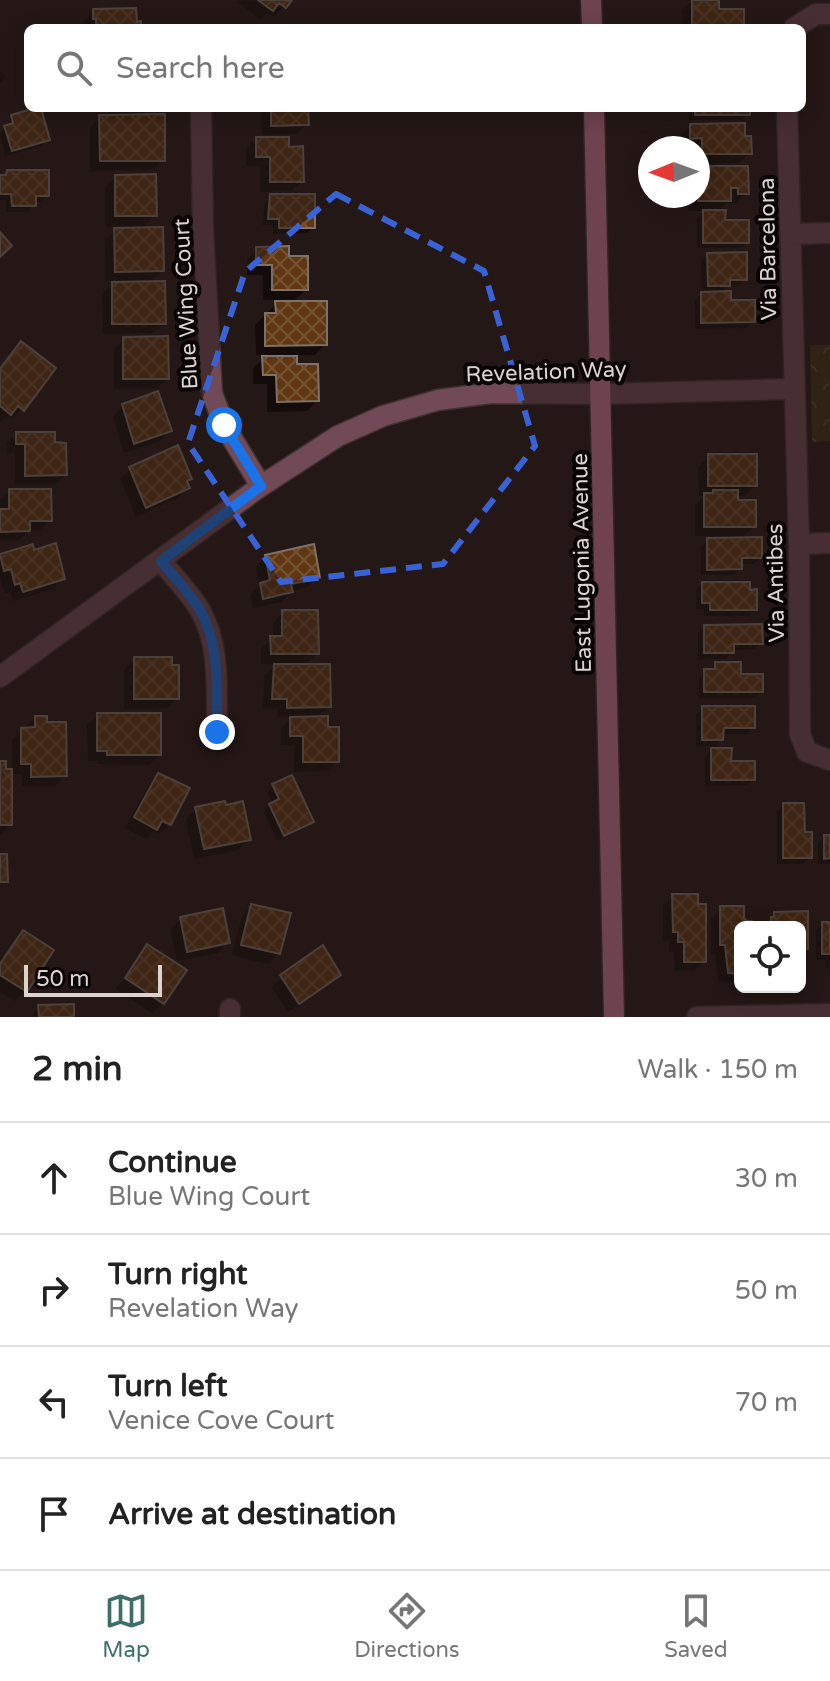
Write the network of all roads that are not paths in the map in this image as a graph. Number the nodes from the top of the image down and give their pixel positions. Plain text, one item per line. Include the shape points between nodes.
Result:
1 (591, 0) edge
2 (830, 14) edge
3 (592, 24) edge
4 (800, 24) edge
5 (201, 112) edge
6 (594, 112) edge
7 (787, 112) edge
8 (830, 233) edge
9 (791, 234) junction
10 (794, 389) junction
11 (602, 394) junction
12 (261, 486) junction
13 (830, 543) edge
14 (799, 544) junction
15 (161, 561) junction
16 (1, 675) edge
17 (217, 732) dead end
18 (830, 760) edge
19 (830, 1014) edge
20 (614, 1017) edge
21 (697, 1017) edge

1 - 3 main road
2 - 4 street via 816,14
5 - 12 street, Blue Wing Court via 212,393 224,425
6 - 11 main road, East Lugonia Avenue
7 - 9 street, Via Barcelona
8 - 9 street
9 - 10 street, Via Barcelona
10 - 11 street, Revelation Way
10 - 14 street, Via Antibes
11 - 12 street, Revelation Way via 491,393 438,400 338,436
11 - 20 main road, East Lugonia Avenue
12 - 15 street, Revelation Way
13 - 14 street
14 - 18 street, Via Antibes via 800,734 807,752
15 - 16 street, Revelation Way
15 - 17 street via 208,626 216,670
19 - 21 street

